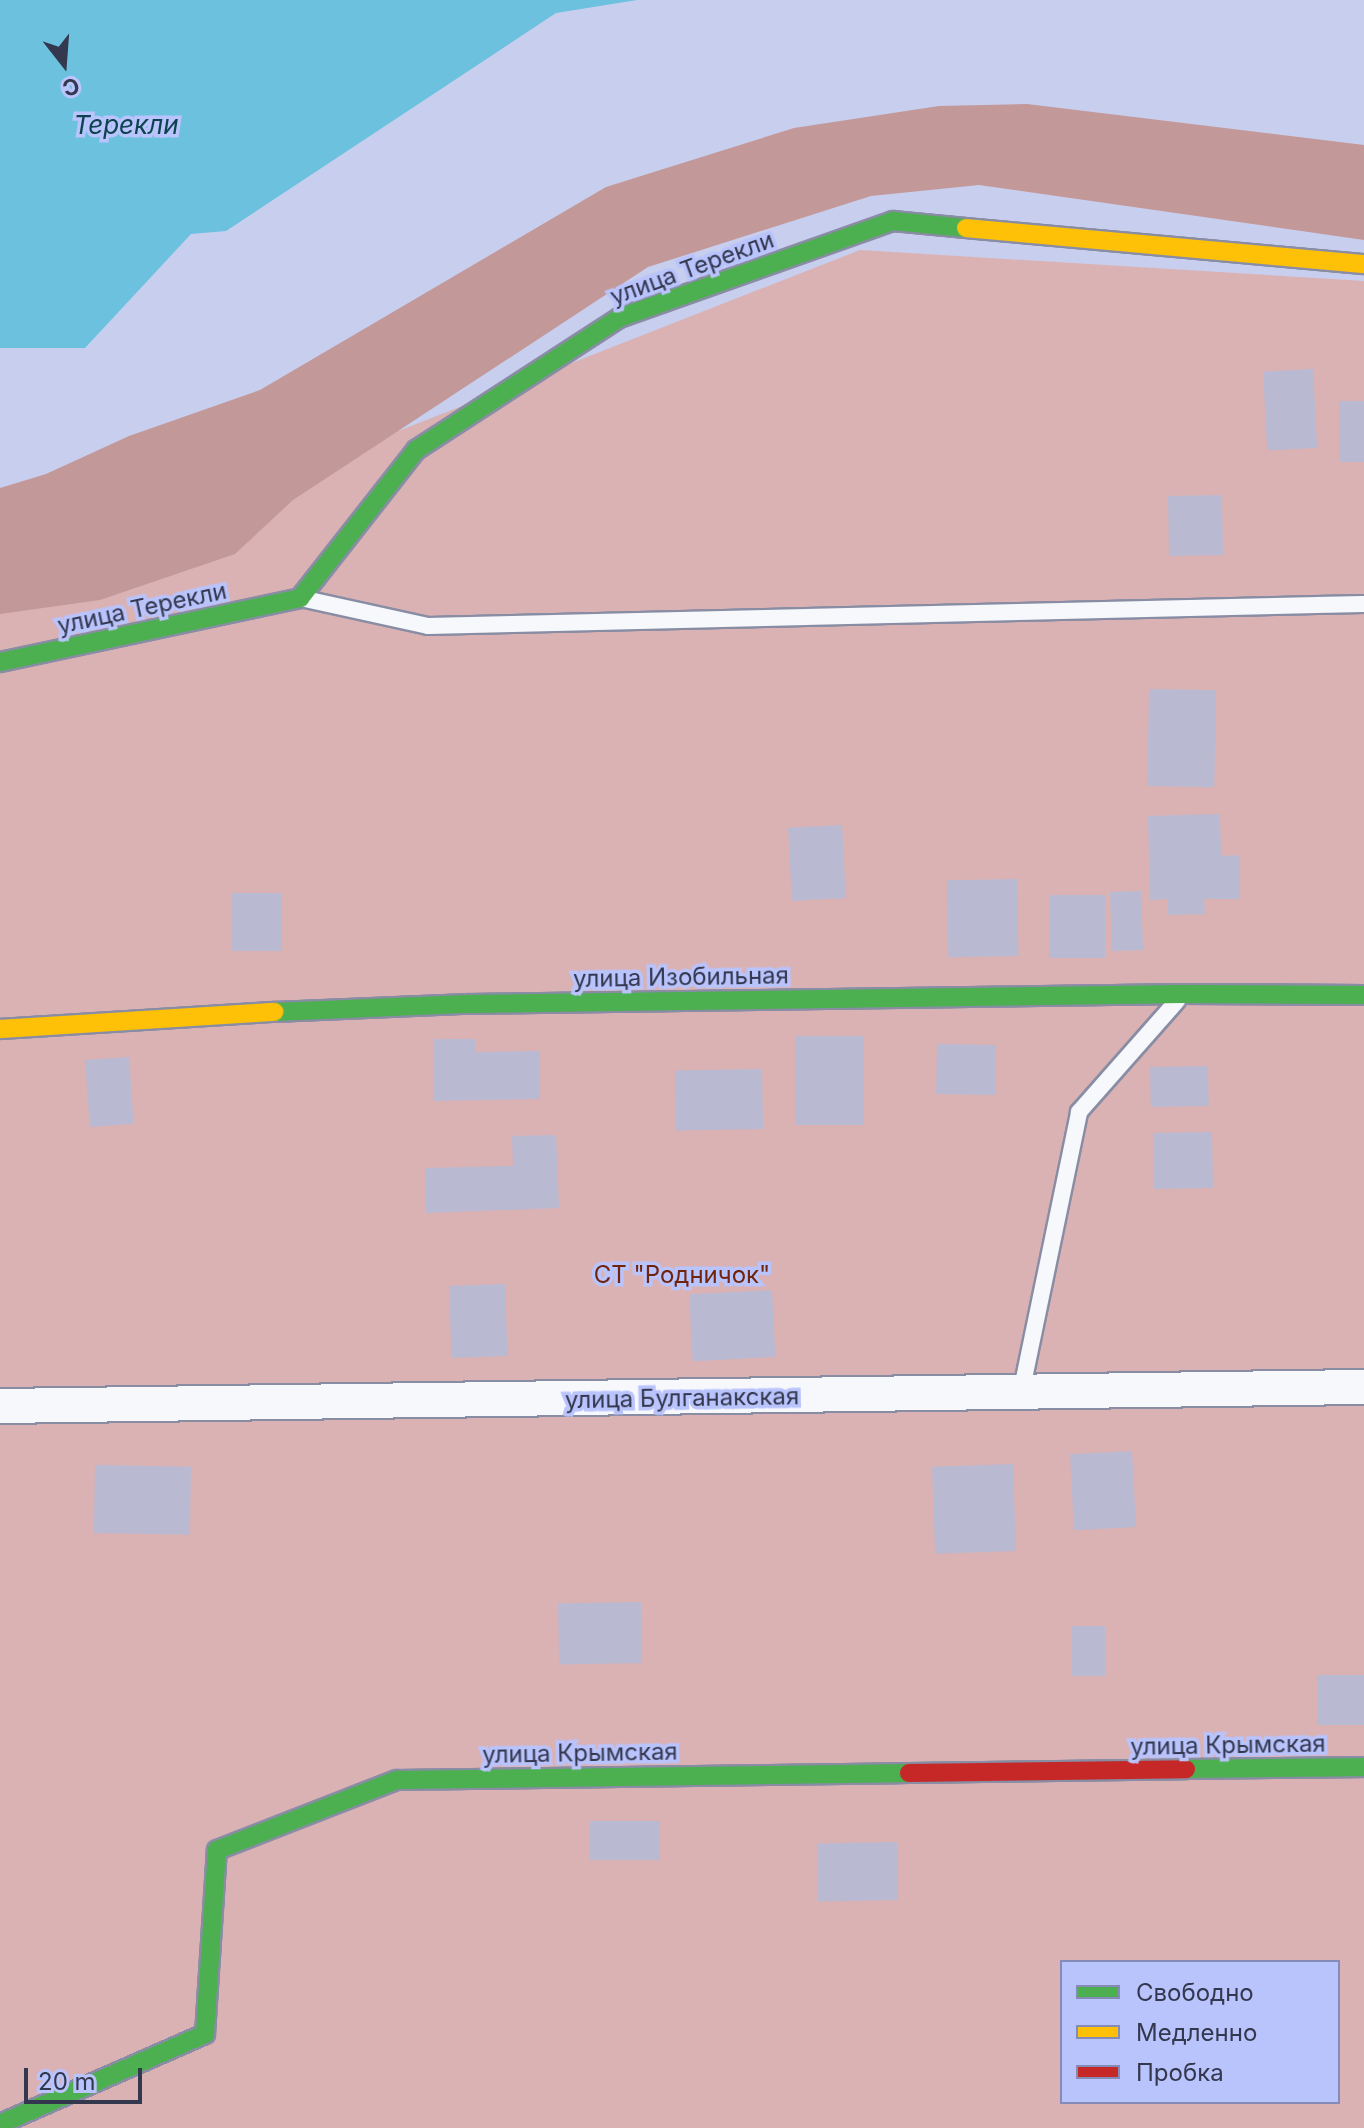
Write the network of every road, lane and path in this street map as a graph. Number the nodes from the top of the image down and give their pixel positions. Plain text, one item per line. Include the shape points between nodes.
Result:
1 (1364, 264) edge
2 (300, 598) junction
3 (1364, 604) edge
4 (0, 662) edge
5 (1183, 994) junction
6 (1364, 995) edge
7 (0, 1029) edge
8 (1364, 1387) edge
9 (1021, 1393) junction
10 (0, 1406) edge
11 (1364, 1767) edge
12 (0, 2124) edge

1 - 2 street, улица Терекли via 893,221 619,318 416,450
2 - 3 lane via 428,626
2 - 4 street, улица Терекли
5 - 6 street, улица Изобильная
5 - 7 street, улица Изобильная via 468,1004
5 - 9 lane via 1079,1112
8 - 9 street, улица Булганакская
9 - 10 street, улица Булганакская
11 - 12 street, улица Крымская via 397,1780 217,1850 205,2034

